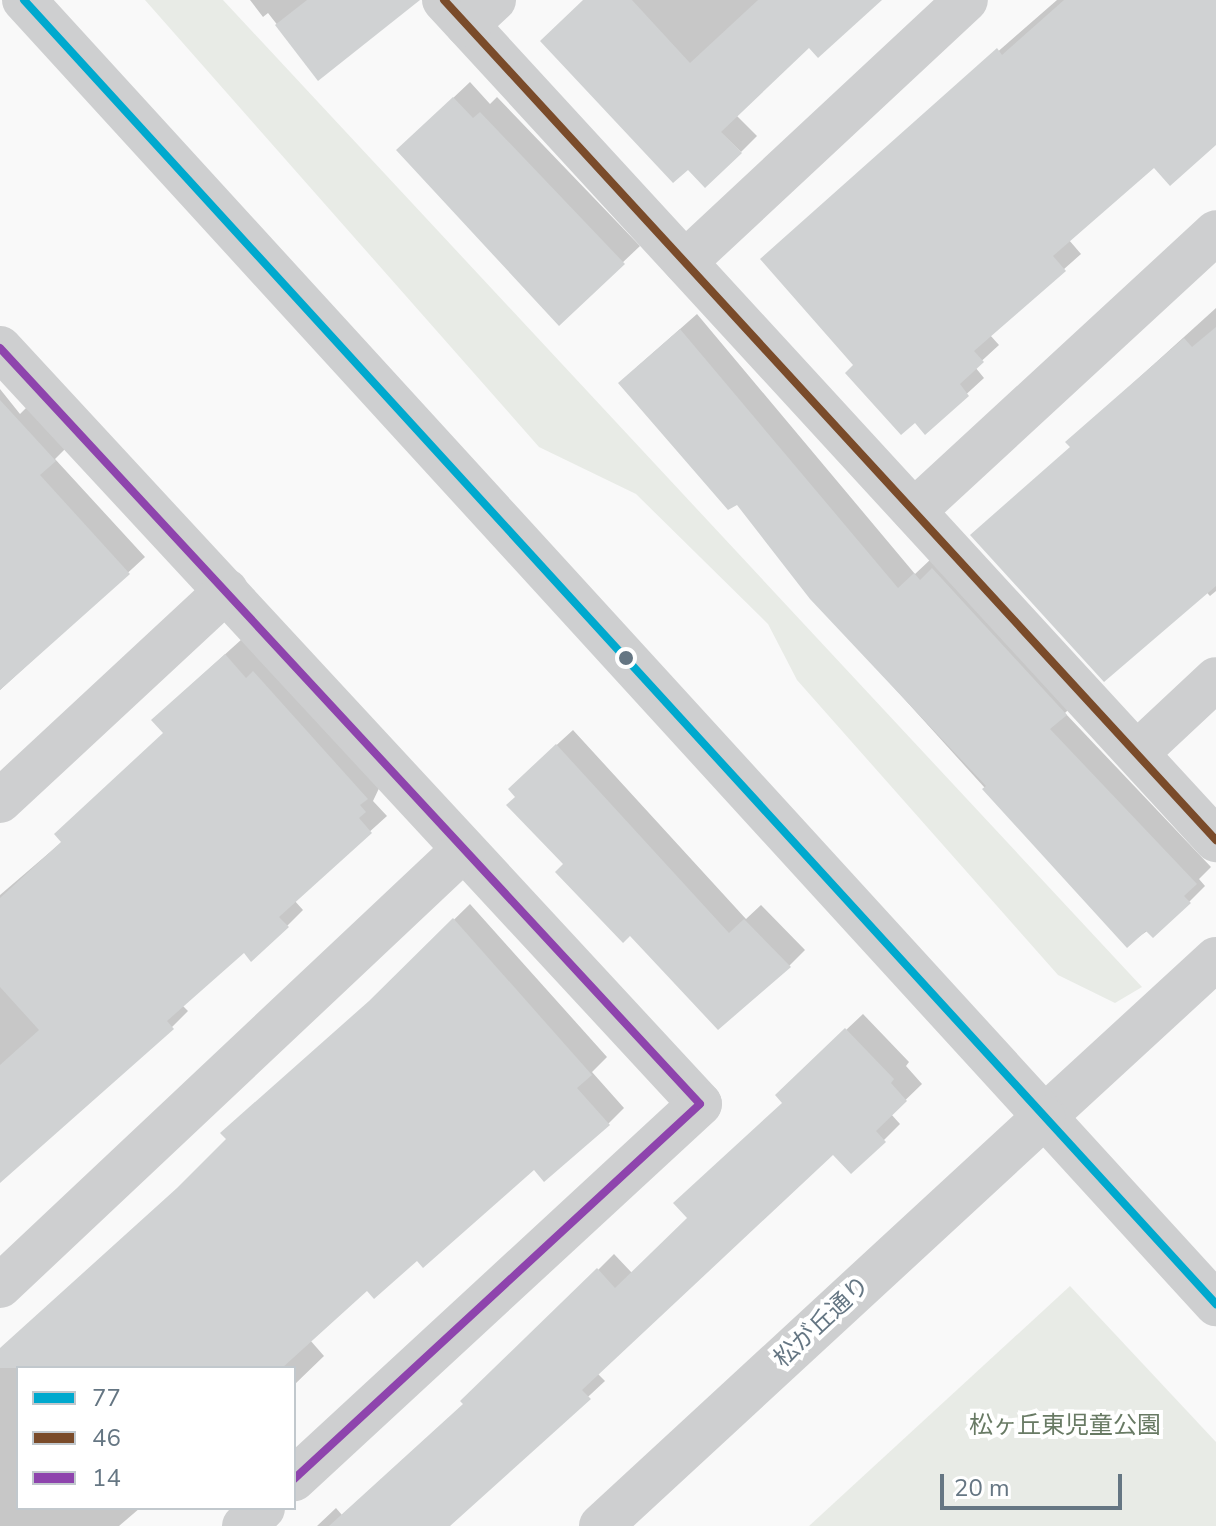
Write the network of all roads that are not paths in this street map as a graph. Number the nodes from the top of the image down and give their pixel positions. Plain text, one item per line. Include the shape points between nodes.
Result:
1 (24, 0) edge
2 (966, 0) edge
3 (468, 8) edge
4 (1216, 232) edge
5 (685, 262) junction
6 (0, 348) edge
7 (914, 511) junction
8 (226, 591) junction
9 (1216, 679) edge
10 (1137, 753) junction
11 (0, 801) edge
12 (1216, 840) edge
13 (464, 849) junction
14 (1216, 959) edge
15 (1043, 1118) junction
16 (0, 1286) edge
17 (1216, 1304) edge
18 (296, 1477) edge
19 (261, 1510) edge
20 (244, 1526) edge
21 (601, 1526) edge

1 - 15 street
2 - 5 street
3 - 5 street
4 - 7 street
5 - 7 street
6 - 8 street
7 - 10 street
8 - 11 street
8 - 13 street
9 - 10 street
10 - 12 street
13 - 16 street
13 - 18 street via 700,1104
14 - 15 street, 松が丘通り
15 - 17 street
15 - 21 street, 松が丘通り
19 - 20 street

